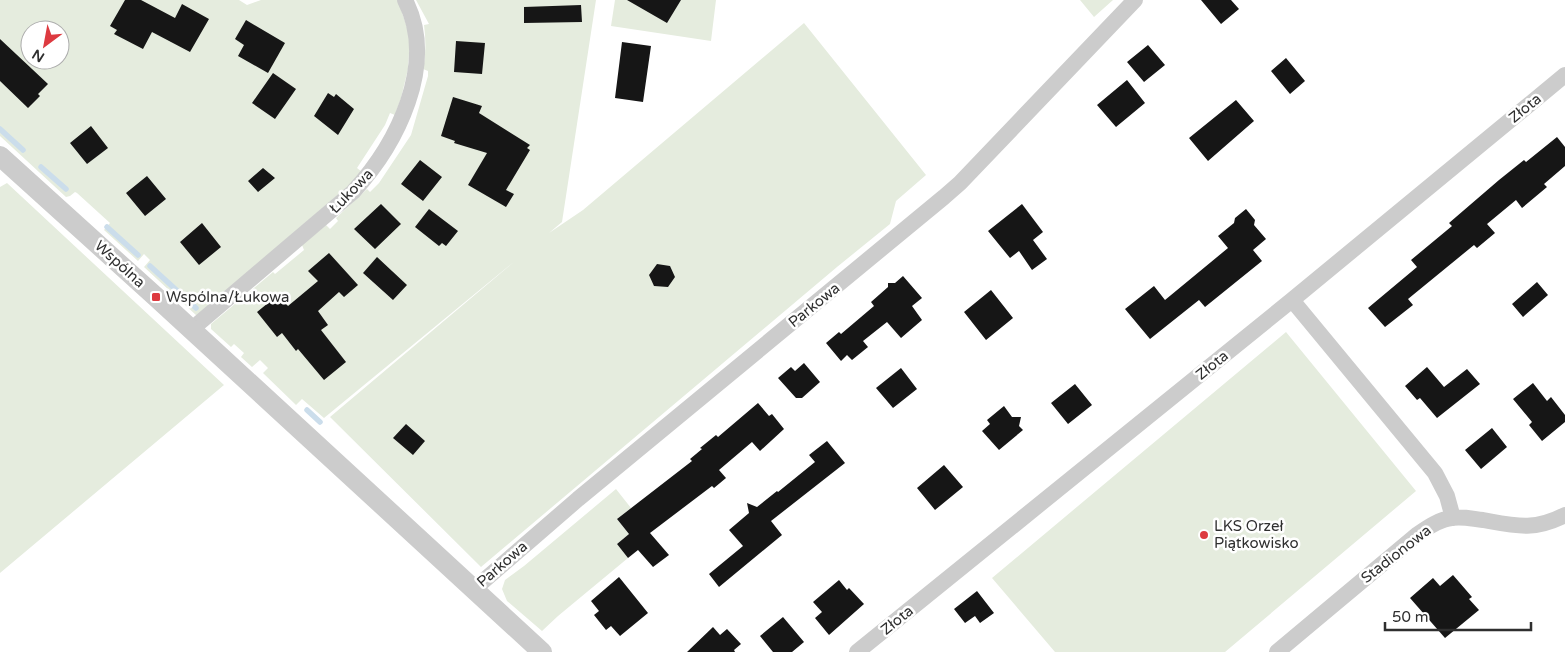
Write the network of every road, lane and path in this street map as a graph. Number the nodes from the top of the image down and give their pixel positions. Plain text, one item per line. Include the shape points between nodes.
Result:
1 (405, 0) edge
2 (1135, 0) edge
3 (1565, 75) edge
4 (0, 156) edge
5 (1292, 300) junction
6 (192, 331) junction
7 (1565, 515) edge
8 (1453, 518) junction
9 (473, 590) junction
10 (542, 652) edge
11 (857, 652) edge
12 (1277, 652) edge

1 - 6 street, Łukowa via 417,32 414,73 410,98 385,151 353,192
2 - 9 street, Parkowa via 949,193 578,499
3 - 5 street, Złota
4 - 6 street, Wspólna
5 - 8 street via 1435,473 1447,496
5 - 11 street, Złota
6 - 9 street, Wspólna
7 - 8 street, Stadionowa via 1535,526
8 - 12 street, Stadionowa via 1428,526
9 - 10 street, Wspólna

